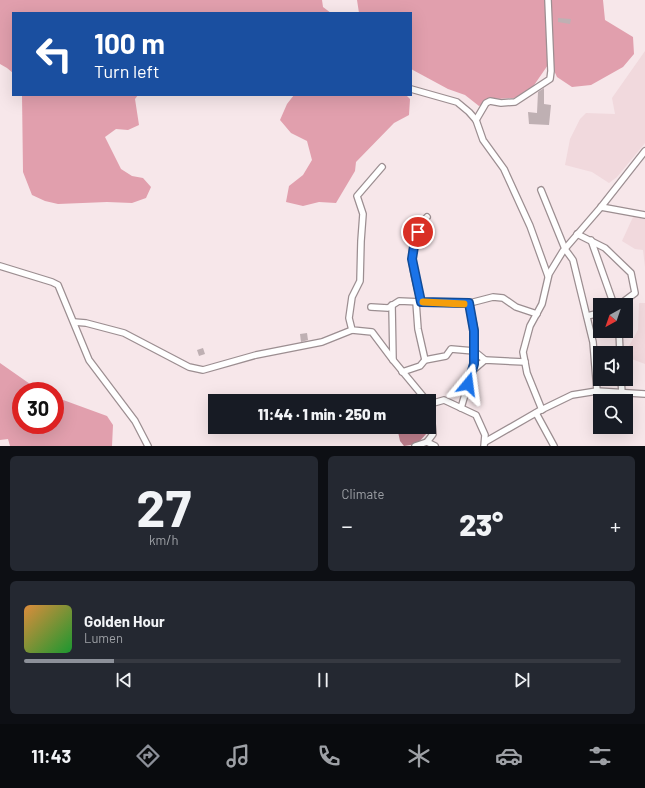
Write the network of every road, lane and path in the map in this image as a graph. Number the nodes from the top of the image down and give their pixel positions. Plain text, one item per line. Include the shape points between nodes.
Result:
1 (548, 0) edge
2 (412, 89) edge
3 (476, 120) junction
4 (645, 151) edge
5 (382, 167) dead end
6 (541, 190) dead end
7 (601, 207) junction
8 (645, 215) edge
9 (427, 217) dead end
10 (577, 234) junction
11 (591, 240) junction
12 (565, 249) junction
13 (0, 266) edge
14 (549, 276) junction
15 (612, 298) edge
16 (629, 298) edge
17 (418, 302) junction
18 (469, 303) junction
19 (392, 305) junction
20 (371, 307) dead end
21 (537, 314) junction
22 (593, 315) edge
23 (587, 316) junction
24 (74, 322) junction
25 (352, 330) junction
26 (474, 351) junction
27 (393, 360) junction
28 (425, 360) junction
29 (485, 360) junction
30 (525, 362) junction
31 (402, 372) junction
32 (471, 372) junction
33 (622, 386) edge
34 (597, 391) junction
35 (622, 393) junction
36 (421, 394) edge
37 (645, 394) edge
38 (436, 402) edge
39 (461, 408) junction
40 (542, 410) junction
41 (536, 413) junction
42 (433, 434) edge
43 (427, 442) junction
44 (485, 444) edge
45 (148, 446) edge
46 (416, 446) edge
47 (435, 446) edge
48 (554, 446) edge

1 - 3 street via 550,79 516,102 490,101
2 - 3 street via 457,102
3 - 14 street via 483,140 504,169
4 - 7 street
5 - 25 street via 357,196 363,214 360,281 352,297 349,318
6 - 12 street
7 - 8 street
7 - 10 street
9 - 17 street via 421,223 412,259
10 - 11 street
10 - 12 street
11 - 15 street
11 - 16 street via 605,248 631,273 635,293
12 - 14 street
12 - 23 street via 573,260
13 - 24 street via 58,285
14 - 21 street
17 - 18 street
17 - 19 street via 399,301
17 - 28 street via 418,329
18 - 21 street via 493,297 504,298 516,307
18 - 26 street via 474,331
19 - 20 street via 388,308
19 - 27 street
21 - 30 street via 530,326 523,352
22 - 23 street
23 - 34 street via 593,342
24 - 25 street via 124,333 189,368 203,370 256,355 322,342
24 - 45 street via 90,360 135,421
25 - 27 street via 372,332
26 - 28 street via 451,349 446,356
26 - 29 street
26 - 32 street
27 - 31 street
28 - 31 street via 420,366
29 - 30 street
29 - 32 street
30 - 40 street
31 - 36 street
32 - 39 street
33 - 35 street
34 - 35 street
34 - 40 street via 572,395
35 - 37 street
38 - 39 street via 444,400
39 - 44 street via 476,415 485,435
40 - 41 street
41 - 44 street
41 - 48 street
42 - 43 street
43 - 46 street
43 - 47 street

